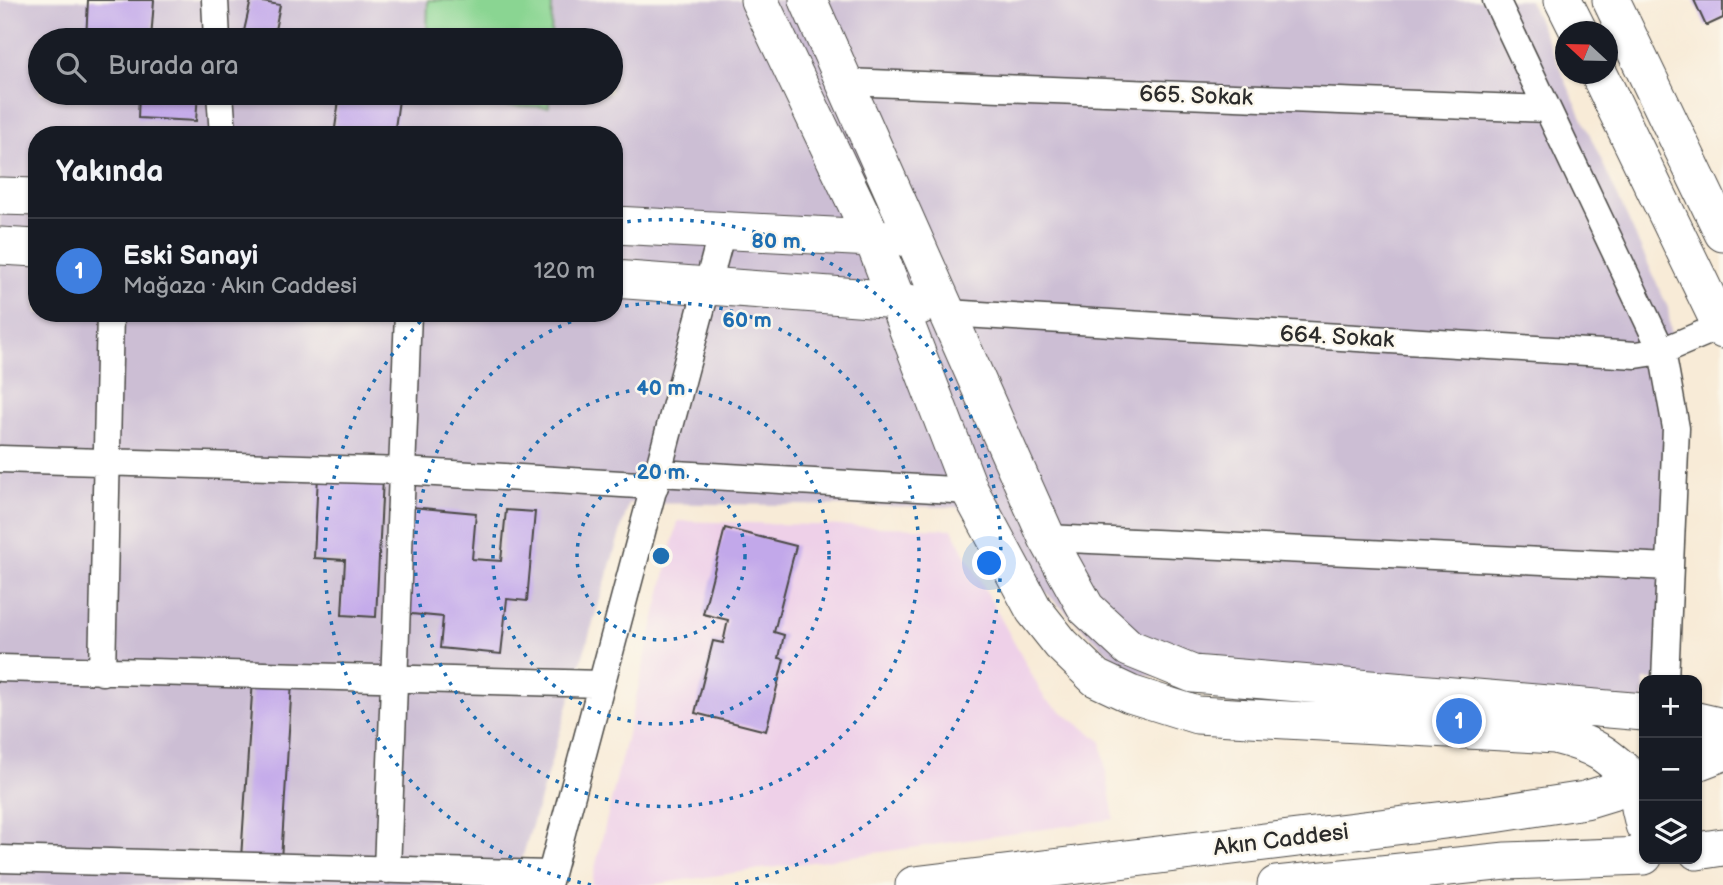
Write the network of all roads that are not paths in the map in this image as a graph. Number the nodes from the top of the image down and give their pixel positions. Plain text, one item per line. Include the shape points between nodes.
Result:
1 (215, 0) edge
2 (759, 0) edge
3 (808, 0) edge
4 (1496, 0) edge
5 (1563, 0) edge
6 (1611, 0) edge
7 (1574, 21) edge
8 (216, 28) edge
9 (845, 82) junction
10 (1604, 84) edge
11 (221, 105) edge
12 (1547, 109) junction
13 (222, 126) edge
14 (0, 196) edge
15 (28, 197) edge
16 (623, 226) edge
17 (722, 231) junction
18 (1723, 233) edge
19 (873, 239) junction
20 (914, 240) junction
21 (0, 246) edge
22 (28, 248) edge
23 (623, 280) edge
24 (710, 285) junction
25 (898, 300) junction
26 (947, 313) junction
27 (110, 322) edge
28 (408, 322) edge
29 (1722, 328) edge
30 (1662, 351) junction
31 (0, 459) edge
32 (106, 461) junction
33 (402, 471) junction
34 (657, 480) junction
35 (970, 491) junction
36 (1047, 538) junction
37 (1001, 549) junction
38 (1670, 567) junction
39 (0, 668) edge
40 (102, 672) junction
41 (1665, 675) edge
42 (395, 680) junction
43 (601, 684) junction
44 (1639, 712) edge
45 (1702, 723) edge
46 (1723, 727) edge
47 (1723, 752) edge
48 (1702, 760) edge
49 (1639, 781) edge
50 (1639, 784) edge
51 (1723, 847) edge
52 (1702, 850) edge
53 (1639, 856) edge
54 (0, 859) edge
55 (387, 870) junction
56 (105, 873) edge
57 (549, 879) edge
58 (914, 885) edge
59 (1276, 885) edge

1 - 8 street
2 - 19 street
3 - 9 street
4 - 12 street
5 - 7 street
6 - 18 street
9 - 12 street, 665. Sokak
9 - 20 street
10 - 29 street
11 - 13 street
12 - 30 street
14 - 15 street
16 - 17 street
17 - 19 street
17 - 24 street
19 - 20 street
19 - 25 street
20 - 26 street
21 - 22 street
23 - 24 street
24 - 25 street
24 - 34 street
25 - 26 street
25 - 35 street
26 - 30 street, 664. Sokak via 1636,355
26 - 36 street
27 - 32 street
28 - 33 street
29 - 30 street, 664. Sokak
30 - 38 street via 1676,428
31 - 32 street
32 - 33 street
32 - 40 street
33 - 34 street
33 - 42 street
34 - 35 street
34 - 43 street
35 - 37 street
36 - 37 street
36 - 38 street
36 - 44 street via 1086,608 1129,648 1193,674
37 - 49 street via 1034,610 1061,644 1096,678 1130,694 1197,715 1555,735 1584,742
38 - 41 street
39 - 40 street
40 - 42 street
42 - 43 street
42 - 55 street
43 - 57 street
45 - 46 street
47 - 48 street
50 - 58 street, Akın Caddesi via 1585,800 1494,814
51 - 52 street
53 - 59 street, Akın Caddesi via 1506,861
54 - 56 street
55 - 56 street
55 - 57 street

